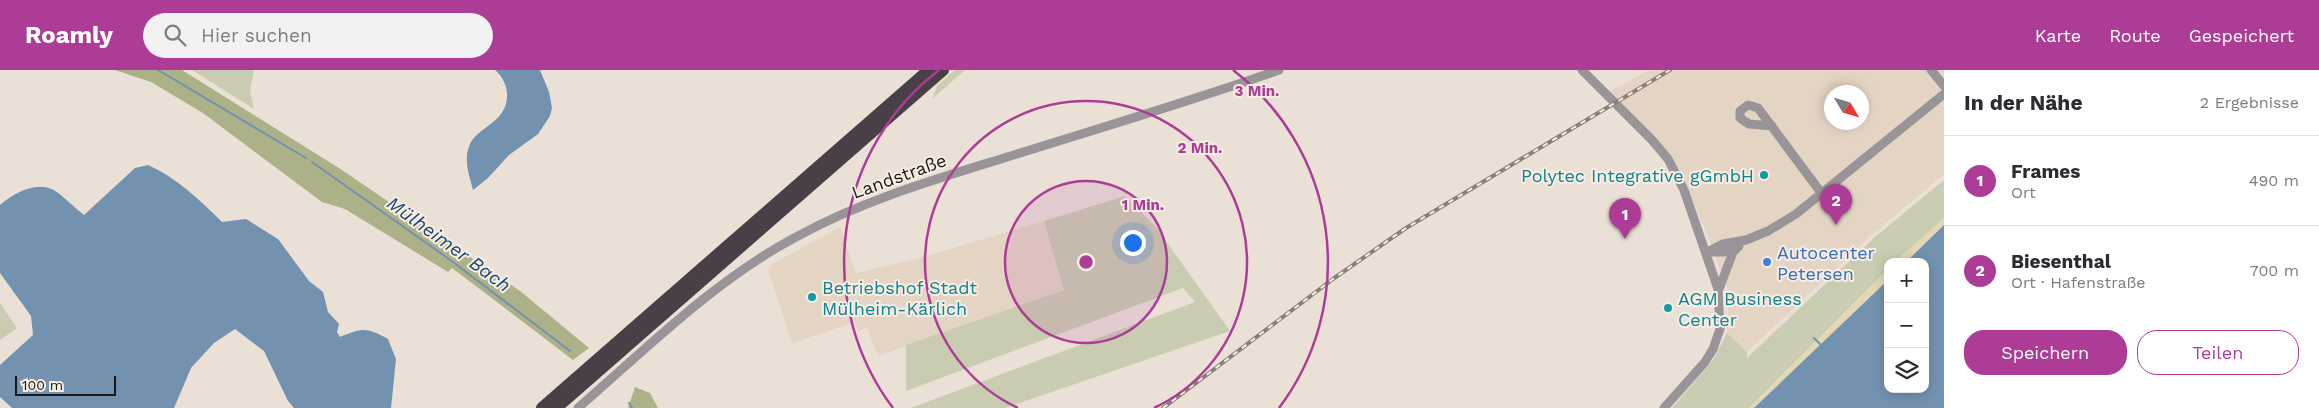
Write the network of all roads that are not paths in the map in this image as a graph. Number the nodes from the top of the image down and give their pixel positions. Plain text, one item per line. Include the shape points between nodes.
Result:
1 (929, 70) edge
2 (943, 70) edge
3 (1280, 70) edge
4 (1582, 70) edge
5 (1931, 70) edge
6 (1944, 86) edge
7 (1944, 94) edge
8 (1772, 126) dead end
9 (1822, 194) junction
10 (1743, 243) junction
11 (1707, 252) junction
12 (1718, 289) junction
13 (542, 408) edge
14 (556, 408) edge
15 (578, 408) edge
16 (1664, 408) edge

1 - 13 highway
2 - 14 highway
3 - 15 street, Landstraße via 940,178 816,227 769,253 713,293
4 - 11 street via 1668,159 1684,190
5 - 6 street
7 - 9 street
8 - 9 street
9 - 10 street via 1778,226
10 - 11 street via 1723,244
10 - 12 street via 1733,252
11 - 12 street
12 - 16 street via 1720,329 1713,349

